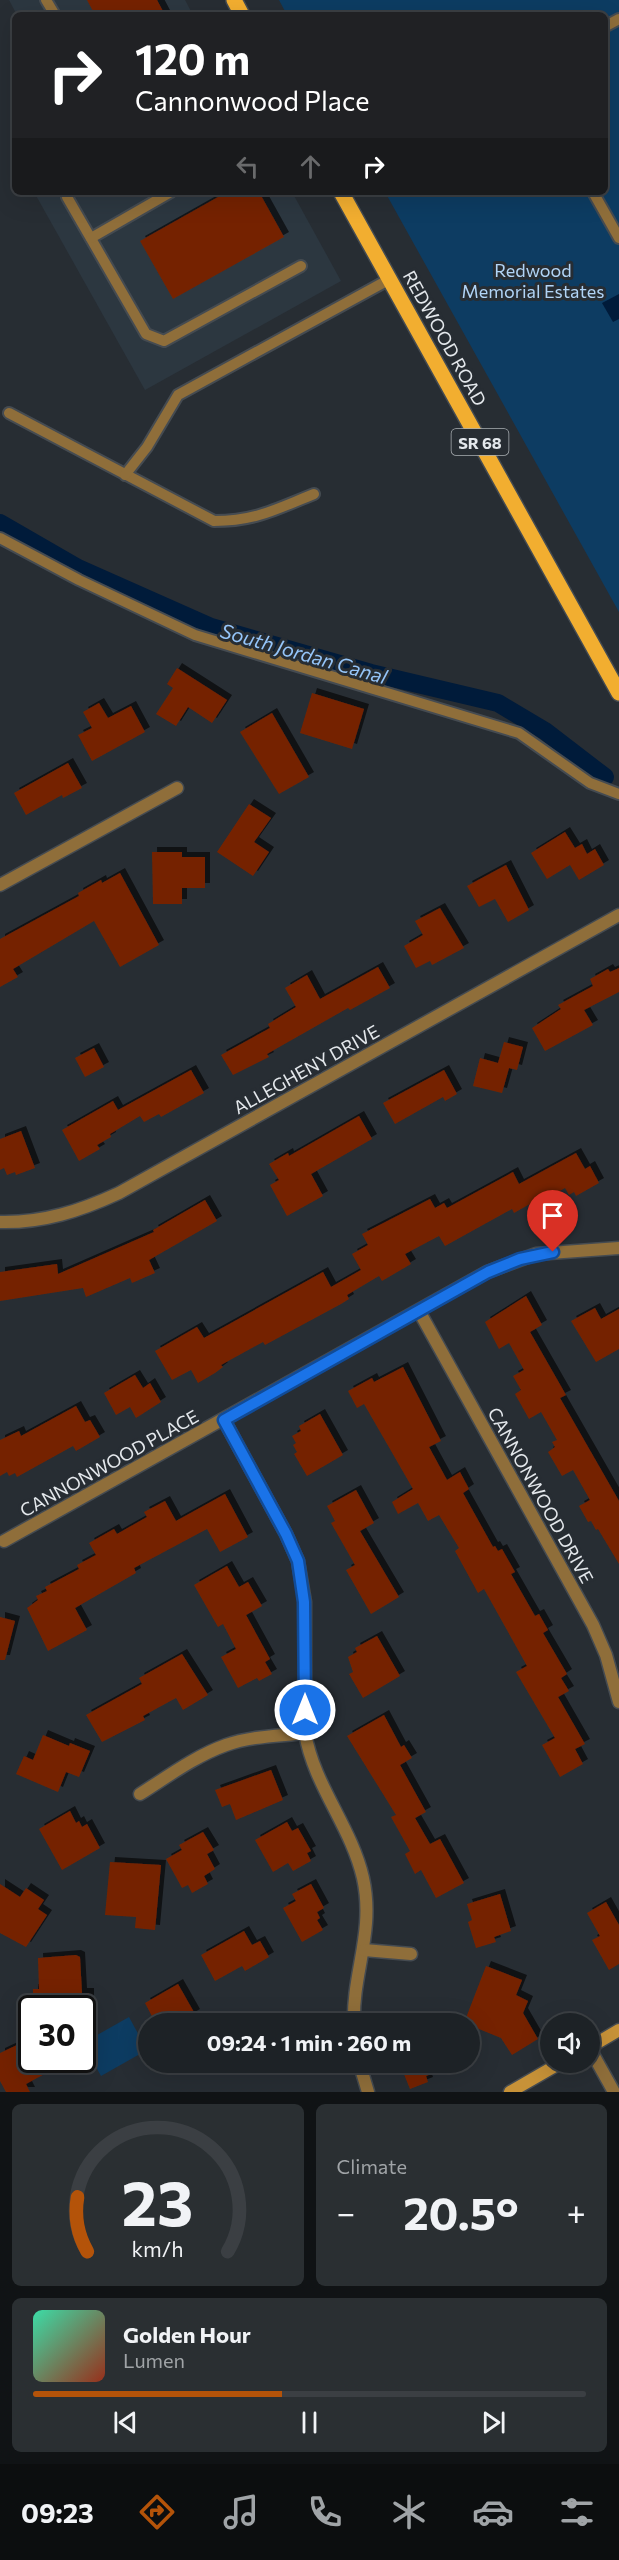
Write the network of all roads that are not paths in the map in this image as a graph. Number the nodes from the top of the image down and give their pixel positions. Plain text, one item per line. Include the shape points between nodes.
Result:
1 (68, 195) edge
2 (166, 195) edge
3 (343, 195) edge
4 (595, 195) edge
5 (618, 234) edge
6 (91, 238) junction
7 (301, 266) dead end
8 (390, 279) junction
9 (9, 413) dead end
10 (125, 475) junction
11 (314, 494) dead end
12 (0, 538) edge
13 (619, 693) edge
14 (177, 788) dead end
15 (619, 794) edge
16 (0, 885) edge
17 (619, 915) edge
18 (0, 1222) edge
19 (619, 1248) edge
20 (419, 1311) junction
21 (224, 1420) junction
22 (4, 1541) dead end
23 (619, 1702) edge
24 (305, 1733) junction
25 (140, 1794) dead end
26 (364, 1950) junction
27 (411, 1954) dead end
28 (354, 2013) edge
29 (619, 2030) edge
30 (600, 2042) edge
31 (600, 2066) edge
32 (363, 2073) edge
33 (543, 2073) edge
34 (369, 2092) edge
35 (510, 2092) edge
36 (614, 2092) edge

1 - 6 lane
2 - 6 lane
3 - 8 main road, REDWOOD ROAD / SR 68
4 - 5 lane
6 - 7 lane via 146,334 164,341
8 - 10 lane via 178,395
8 - 13 main road, REDWOOD ROAD / SR 68
9 - 10 lane
10 - 11 lane via 214,521 257,517
12 - 15 lane via 195,635 519,733 590,783
14 - 16 street
17 - 18 street, ALLEGHENY DRIVE via 119,1193 52,1218
19 - 20 street, CANNONWOOD PLACE via 553,1252 520,1259 488,1272
20 - 21 street, CANNONWOOD PLACE
20 - 23 street, CANNONWOOD DRIVE via 597,1633
21 - 22 street, CANNONWOOD PLACE
21 - 24 street via 298,1561 304,1602
24 - 25 street via 226,1745 196,1758
24 - 26 street via 314,1768 348,1835 363,1878 367,1921
26 - 27 street
26 - 28 street
29 - 30 street
31 - 36 street
32 - 34 street
33 - 35 street

